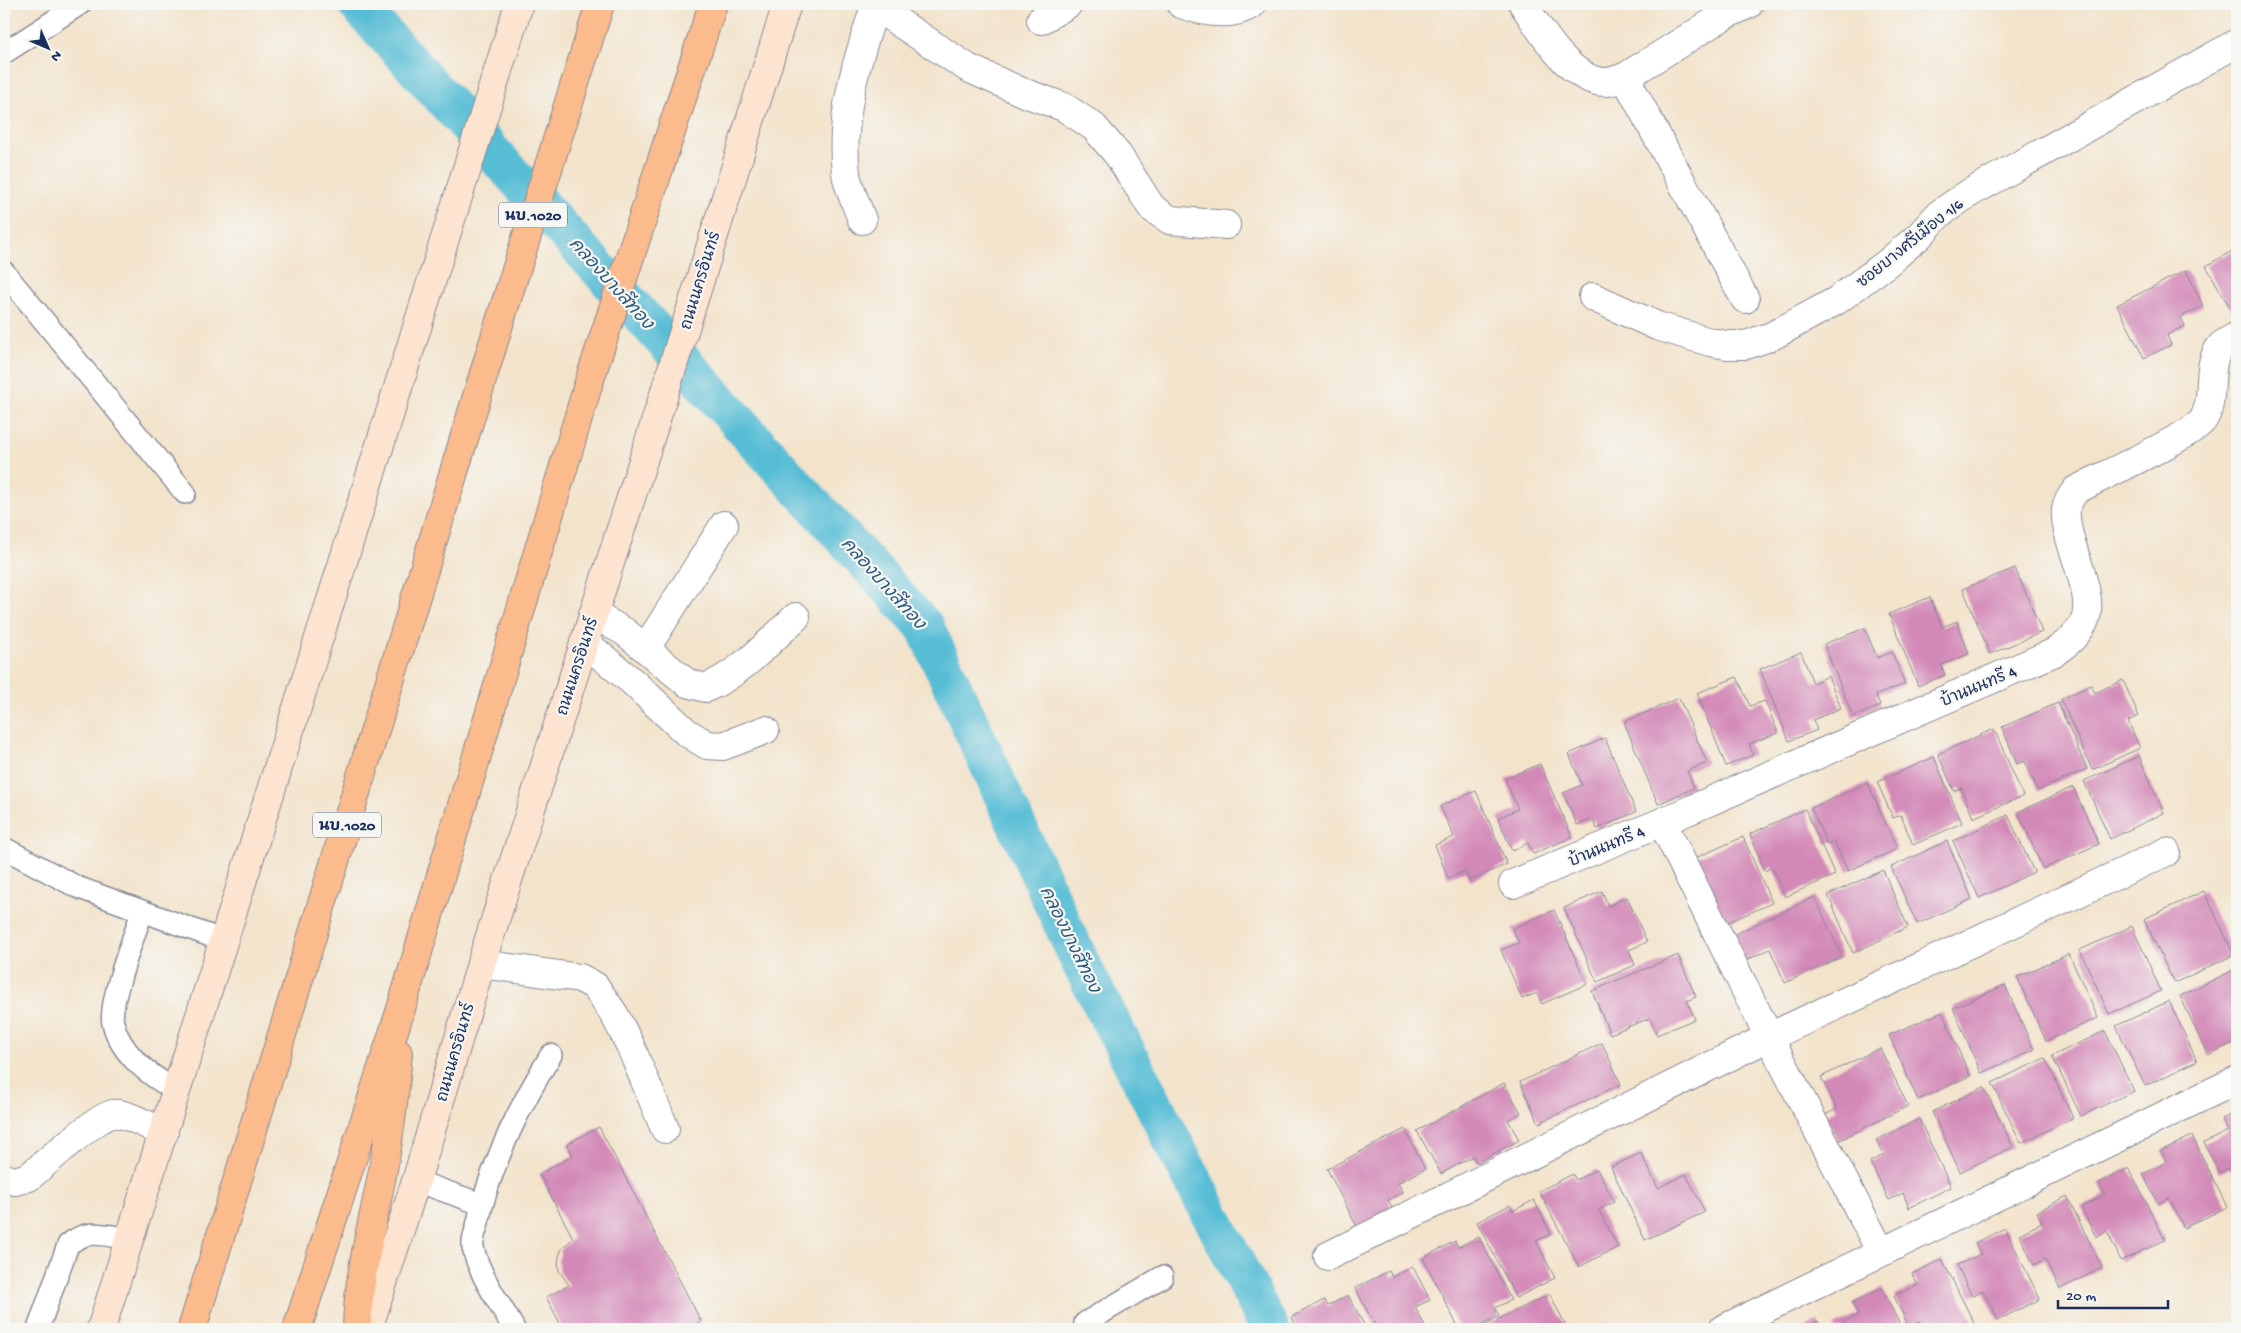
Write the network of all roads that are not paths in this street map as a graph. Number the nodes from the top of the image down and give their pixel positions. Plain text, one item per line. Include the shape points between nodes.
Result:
1 (80, 4) edge
2 (519, 4) edge
3 (600, 4) edge
4 (713, 4) edge
5 (787, 4) edge
6 (1068, 4) edge
7 (1181, 4) edge
8 (1252, 4) edge
9 (1523, 4) edge
10 (1749, 4) edge
11 (873, 6) edge
12 (1041, 20) dead end
13 (2237, 42) edge
14 (4, 53) edge
15 (1616, 80) junction
16 (862, 220) dead end
17 (1226, 224) dead end
18 (4, 272) edge
19 (1593, 297) dead end
20 (1745, 299) dead end
21 (2237, 336) edge
22 (185, 493) dead end
23 (724, 525) dead end
24 (593, 614) junction
25 (796, 617) dead end
26 (584, 642) junction
27 (646, 648) junction
28 (766, 730) dead end
29 (1662, 822) junction
30 (4, 848) edge
31 (2166, 852) dead end
32 (1513, 884) dead end
33 (142, 912) junction
34 (224, 941) junction
35 (481, 964) junction
36 (400, 1012) junction
37 (1769, 1037) junction
38 (551, 1055) dead end
39 (2237, 1080) edge
40 (177, 1091) junction
41 (665, 1129) dead end
42 (164, 1133) junction
43 (4, 1178) edge
44 (416, 1181) junction
45 (481, 1204) junction
46 (130, 1239) junction
47 (1882, 1252) junction
48 (1328, 1256) dead end
49 (1162, 1277) dead end
50 (1083, 1327) edge
51 (38, 1329) edge
52 (101, 1329) edge
53 (192, 1329) edge
54 (297, 1329) edge
55 (357, 1329) edge
56 (368, 1329) edge
57 (514, 1329) edge
58 (1723, 1329) edge

1 - 14 lane
2 - 34 main road
3 - 53 main road, นบ.1020
4 - 36 main road via 589,382
5 - 24 main road, ถนนนครอินทร์
6 - 12 street
7 - 8 street via 1214,13 1244,9
9 - 15 street via 1557,52 1575,69 1592,80
10 - 15 street
11 - 16 street via 855,64 845,131 846,174
11 - 17 street via 968,68 1064,107 1094,127 1118,155 1152,208 1170,220
13 - 19 street, ซอยบางศรีเมือง 1/6 via 1968,194 1939,214 1886,264 1836,301 1772,336 1746,345 1710,342 1657,326
15 - 20 street
18 - 22 lane
21 - 29 street, บ้านนนทรี 4 via 2222,345 2215,356 2208,407 2202,421 2186,433 2076,490 2068,500 2068,527 2088,602 2085,621 2074,638 2055,652
23 - 27 street
24 - 26 main road, ถนนนครอินทร์
24 - 27 street
25 - 27 street via 743,666 722,682 706,688 687,683
26 - 28 street via 634,682 686,732 706,745 723,746
26 - 35 main road, ถนนนครอินทร์
29 - 32 street, บ้านนนทรี 4
29 - 37 street
30 - 33 lane via 78,887
31 - 37 street
33 - 34 lane
33 - 40 lane via 114,1002 113,1022 121,1041 137,1063 152,1077
34 - 40 main road
35 - 41 street via 580,978 595,986 630,1045
35 - 44 main road, ถนนนครอินทร์
36 - 54 main road
36 - 55 main road via 394,1108 366,1244
37 - 47 street
37 - 48 street
38 - 45 lane via 529,1091
39 - 47 street
40 - 42 main road
42 - 43 street via 127,1116 114,1114 100,1120 28,1176 15,1181
42 - 46 main road
44 - 45 lane
44 - 56 main road, ถนนนครอินทร์
45 - 57 lane via 472,1246 480,1269
46 - 51 lane via 89,1233 68,1245
46 - 52 main road
47 - 58 street
49 - 50 lane

